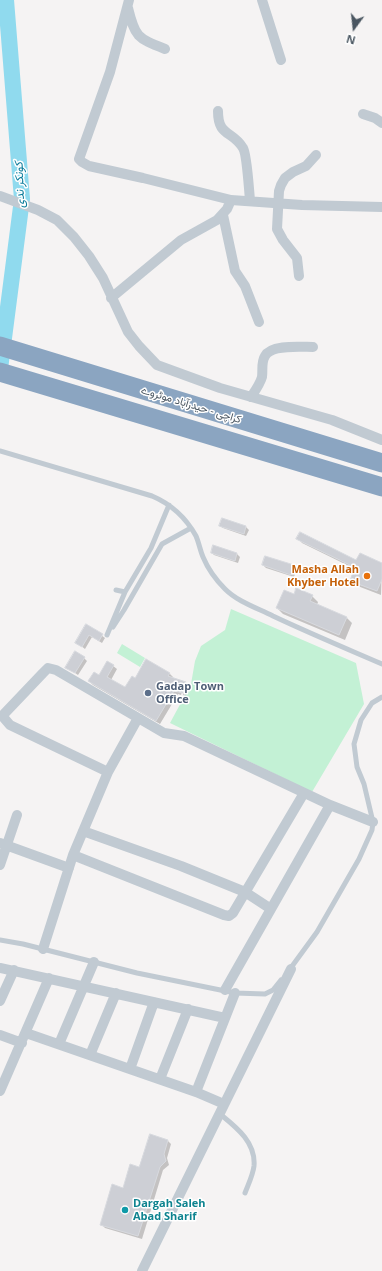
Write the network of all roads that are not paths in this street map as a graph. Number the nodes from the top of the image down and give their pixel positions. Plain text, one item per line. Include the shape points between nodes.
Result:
1 (262, 0) edge
2 (128, 3) edge
3 (165, 49) dead end
4 (281, 60) dead end
5 (218, 111) dead end
6 (363, 114) dead end
7 (382, 123) edge
8 (316, 155) dead end
9 (0, 196) edge
10 (231, 200) junction
11 (250, 200) junction
12 (278, 203) junction
13 (382, 207) edge
14 (223, 215) junction
15 (299, 276) dead end
16 (111, 298) junction
17 (259, 322) dead end
18 (0, 346) edge
19 (313, 347) dead end
20 (0, 372) edge
21 (252, 397) junction
22 (382, 440) edge
23 (0, 451) edge
24 (382, 463) edge
25 (377, 488) edge
26 (169, 505) junction
27 (191, 528) junction
28 (116, 590) dead end
29 (125, 592) junction
30 (382, 664) edge
31 (382, 697) edge
32 (138, 718) junction
33 (108, 772) junction
34 (304, 793) junction
35 (330, 806) junction
36 (17, 815) dead end
37 (373, 822) junction
38 (83, 831) junction
39 (3, 844) edge
40 (73, 855) junction
41 (0, 865) edge
42 (69, 868) junction
43 (245, 892) junction
44 (271, 909) junction
45 (0, 940) edge
46 (43, 949) junction
47 (94, 962) junction
48 (0, 968) edge
49 (291, 969) junction
50 (14, 970) junction
51 (49, 978) junction
52 (84, 986) junction
53 (230, 991) junction
54 (116, 993) junction
55 (0, 1001) edge
56 (154, 1002) junction
57 (188, 1009) junction
58 (225, 1018) junction
59 (26, 1033) junction
60 (0, 1034) edge
61 (22, 1043) junction
62 (59, 1044) junction
63 (90, 1055) junction
64 (130, 1069) junction
65 (160, 1079) junction
66 (0, 1091) edge
67 (196, 1092) junction
68 (222, 1109) junction
69 (246, 1193) dead end
70 (142, 1271) edge

1 - 4 street
2 - 3 street via 132,26 137,35
2 - 10 street via 110,72 79,159 88,166
5 - 11 street via 218,122 222,130 244,148
6 - 7 street
8 - 12 street via 306,166 285,178 279,191
9 - 16 street via 57,220 89,256 103,278
10 - 11 street
10 - 14 street
11 - 12 street
12 - 13 street
12 - 15 street via 277,229 297,258
14 - 16 street via 182,240
14 - 17 street via 235,272 245,286
16 - 21 street via 128,332 157,365
18 - 24 highway, کراچی - حیدرآباد موٹروے
19 - 21 street via 276,348 269,351 264,356 262,377
20 - 25 highway
21 - 22 street via 332,420
23 - 26 lane via 152,496
26 - 27 lane
26 - 29 lane via 151,548
27 - 29 lane via 162,544 107,635
27 - 30 lane via 197,538 202,557 226,590 249,604
28 - 29 lane
31 - 37 lane via 372,704 361,720 354,744 357,767
32 - 33 street
32 - 33 street via 56,670 48,668 4,714 10,725
32 - 34 street via 164,732 184,736
33 - 38 street
34 - 35 street
34 - 43 street
35 - 37 street
35 - 44 street
36 - 39 street
37 - 49 lane via 359,859 317,932
38 - 40 street
38 - 43 street
39 - 41 street
39 - 42 street
40 - 42 street
40 - 43 street via 224,915 229,916 233,913
42 - 46 street
43 - 44 street
44 - 53 street
45 - 46 lane
46 - 47 lane
47 - 52 street
47 - 53 lane
48 - 50 street
49 - 53 lane via 273,990 264,994
49 - 68 street
50 - 51 street
50 - 55 street
51 - 52 street
51 - 59 street
52 - 54 street
52 - 62 street
53 - 58 street
54 - 56 street
54 - 63 street
56 - 57 street
56 - 64 street
57 - 58 street
57 - 65 street
58 - 67 street
59 - 61 street
59 - 62 street
60 - 61 street
61 - 66 street
62 - 63 street
63 - 64 street
64 - 65 street
65 - 67 street
67 - 68 street
68 - 69 lane via 239,1129 253,1153 254,1167
68 - 70 street

